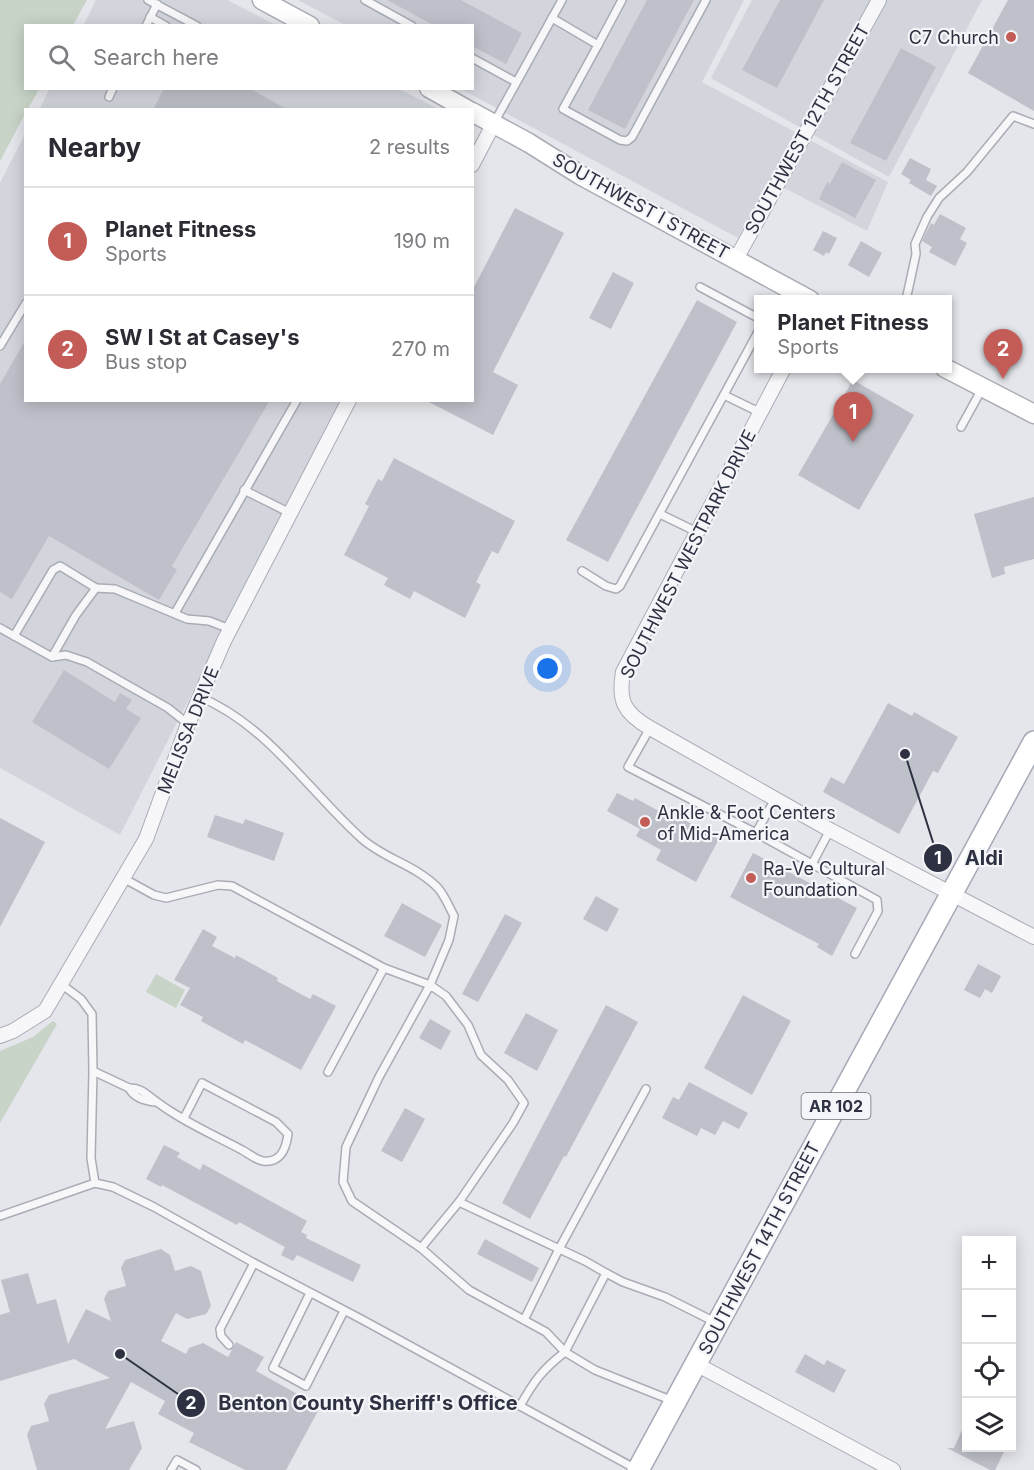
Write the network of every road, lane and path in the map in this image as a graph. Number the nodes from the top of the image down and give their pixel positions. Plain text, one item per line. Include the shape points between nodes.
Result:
1 (148, 0) edge
2 (262, 0) edge
3 (365, 0) edge
4 (562, 0) edge
5 (622, 0) edge
6 (706, 0) edge
7 (879, 0) edge
8 (157, 4) junction
9 (150, 17) junction
10 (552, 18) junction
11 (291, 21) edge
12 (147, 24) edge
13 (162, 24) edge
14 (193, 24) edge
15 (408, 24) edge
16 (598, 45) junction
17 (474, 59) edge
18 (516, 82) junction
19 (112, 90) edge
20 (433, 90) edge
21 (109, 98) dead end
22 (464, 108) edge
23 (474, 113) edge
24 (494, 123) junction
25 (1034, 124) edge
26 (474, 161) edge
27 (736, 259) junction
28 (700, 287) dead end
29 (801, 295) edge
30 (907, 295) edge
31 (24, 306) edge
32 (754, 315) edge
33 (754, 341) edge
34 (0, 346) edge
35 (952, 372) edge
36 (782, 373) edge
37 (983, 387) junction
38 (724, 395) junction
39 (296, 402) edge
40 (348, 402) edge
41 (761, 413) junction
42 (1034, 414) edge
43 (961, 427) dead end
44 (244, 490) junction
45 (290, 514) junction
46 (660, 514) junction
47 (697, 532) junction
48 (582, 571) dead end
49 (96, 588) junction
50 (175, 614) junction
51 (0, 628) edge
52 (230, 629) junction
53 (14, 636) junction
54 (52, 657) junction
55 (200, 697) junction
56 (188, 724) junction
57 (650, 728) junction
58 (1034, 742) edge
59 (775, 799) junction
60 (830, 830) junction
61 (756, 833) junction
62 (812, 864) junction
63 (123, 878) junction
64 (952, 895) junction
65 (1034, 937) edge
66 (855, 954) dead end
67 (384, 968) junction
68 (60, 984) junction
69 (430, 985) junction
70 (0, 1036) edge
71 (93, 1071) junction
72 (328, 1072) dead end
73 (646, 1089) dead end
74 (184, 1118) junction
75 (95, 1183) junction
76 (459, 1202) junction
77 (0, 1216) edge
78 (421, 1248) junction
79 (559, 1249) junction
80 (254, 1263) junction
81 (606, 1273) junction
82 (310, 1293) junction
83 (344, 1311) junction
84 (524, 1320) junction
85 (718, 1324) junction
86 (229, 1346) dead end
87 (565, 1352) junction
88 (696, 1364) junction
89 (676, 1402) junction
90 (520, 1406) junction
91 (171, 1470) edge
92 (196, 1470) edge
93 (638, 1470) edge
94 (893, 1470) edge

1 - 8 lane
2 - 11 main road
3 - 15 lane
4 - 10 lane
5 - 16 lane
6 - 16 lane via 627,141 563,109
7 - 27 street, SOUTHWEST 12TH STREET
8 - 9 lane
8 - 14 lane
9 - 12 lane
9 - 13 lane
10 - 16 lane
10 - 18 lane
17 - 18 lane
18 - 24 lane
19 - 21 lane
20 - 22 main road
23 - 24 main road, SOUTHWEST I STREET
24 - 26 street
24 - 27 main road, SOUTHWEST I STREET via 580,176
25 - 30 lane via 1013,116 967,172 939,198 915,244
27 - 29 main road, SOUTHWEST I STREET
28 - 32 lane
31 - 34 lane
33 - 38 lane
35 - 37 main road
36 - 41 street, SOUTHWEST WESTPARK DRIVE
37 - 42 main road
37 - 43 lane
38 - 41 lane
38 - 46 lane
39 - 44 lane
40 - 45 street, MELISSA DRIVE
41 - 47 street, SOUTHWEST WESTPARK DRIVE
44 - 45 lane
44 - 50 lane
45 - 52 street, MELISSA DRIVE
46 - 47 lane
46 - 48 lane via 616,589
47 - 57 street, SOUTHWEST WESTPARK DRIVE via 623,672 623,704 633,718
49 - 50 lane via 115,589
49 - 53 lane via 68,569 60,566 53,570
49 - 54 lane
50 - 52 lane
51 - 53 lane
52 - 55 street, MELISSA DRIVE
53 - 54 lane
54 - 56 lane via 66,655 87,662 168,708
55 - 56 street, MELISSA DRIVE
55 - 69 lane via 221,706 277,751 363,840 418,871 439,890 454,916
56 - 63 street, MELISSA DRIVE via 146,839
57 - 59 street, SOUTHWEST WESTPARK DRIVE
57 - 61 lane via 628,767
58 - 64 main road, SOUTHWEST 14TH STREET / AR 102
59 - 60 street, SOUTHWEST WESTPARK DRIVE
59 - 61 lane
60 - 62 lane
60 - 64 street, SOUTHWEST WESTPARK DRIVE
61 - 62 lane
62 - 66 lane via 877,900 878,911
63 - 67 lane via 166,898 218,885 232,886
63 - 68 street, MELISSA DRIVE
64 - 65 street, SOUTHWEST WESTPARK DRIVE
64 - 85 main road, SOUTHWEST 14TH STREET / AR 102
67 - 69 lane
67 - 72 lane
68 - 70 street, MELISSA DRIVE via 45,1011
68 - 71 lane via 81,999 92,1014
69 - 76 lane via 446,996 468,1025 481,1055 508,1080 524,1103
69 - 78 lane via 346,1147 343,1182 352,1201
71 - 74 lane
71 - 75 lane via 91,1158
73 - 79 lane
74 - 74 lane via 262,1161 277,1158 286,1150 288,1134 276,1122 202,1083
75 - 77 lane
75 - 80 lane via 113,1187 154,1207
76 - 78 lane
76 - 79 lane
78 - 84 lane via 469,1290
79 - 81 lane
79 - 84 lane
80 - 82 lane
80 - 86 lane via 220,1329
81 - 85 lane
81 - 87 lane
82 - 83 lane
82 - 83 lane via 273,1368 306,1386
83 - 90 lane
84 - 87 lane via 546,1332
85 - 88 main road, SOUTHWEST 14TH STREET / AR 102
87 - 89 lane via 595,1370
87 - 90 lane via 536,1377
88 - 89 main road, SOUTHWEST 14TH STREET / AR 102
88 - 94 street
89 - 93 main road, SOUTHWEST 14TH STREET / AR 102
90 - 93 lane
91 - 92 lane via 177,1460

